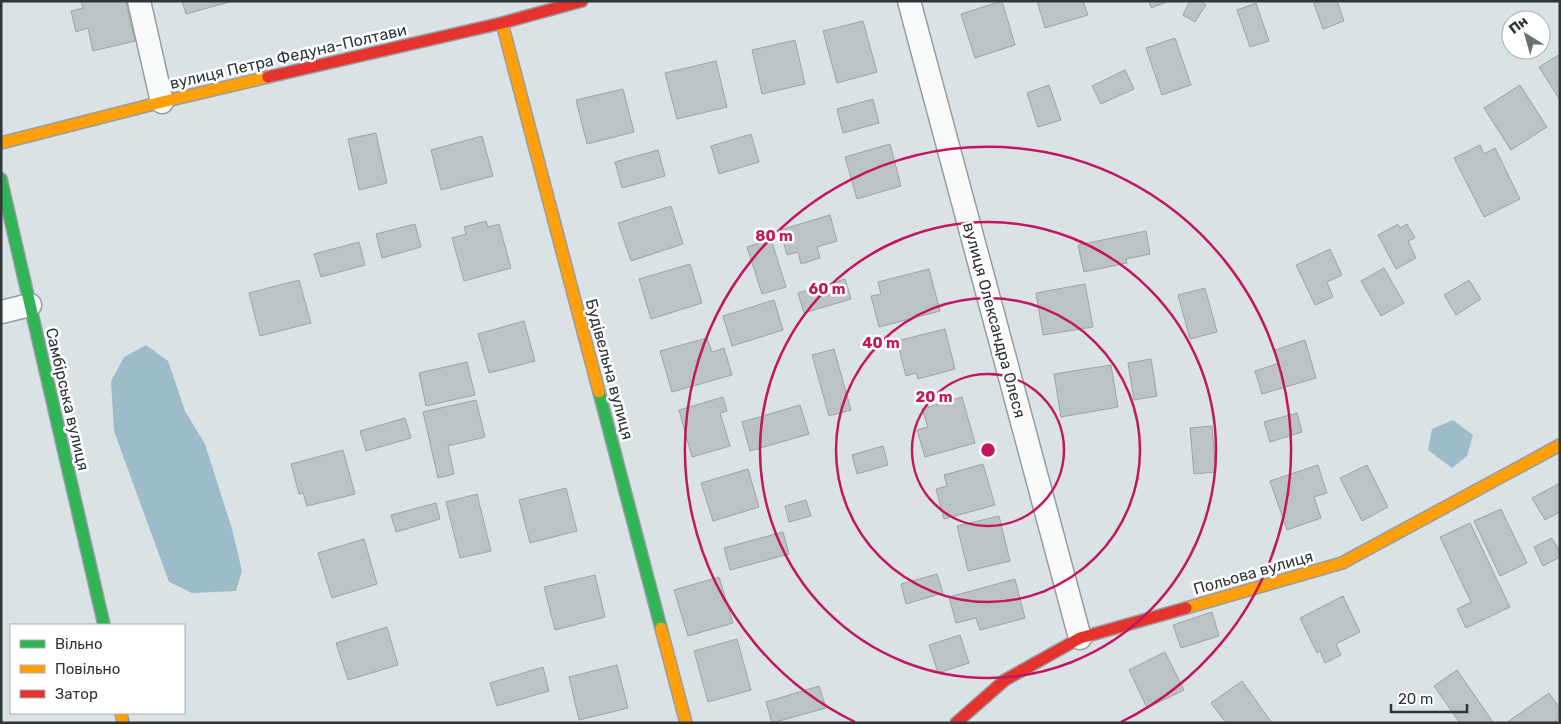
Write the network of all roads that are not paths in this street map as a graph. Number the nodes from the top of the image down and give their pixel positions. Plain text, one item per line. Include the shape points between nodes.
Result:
1 (139, 1) edge
2 (582, 1) edge
3 (909, 1) edge
4 (502, 23) junction
5 (162, 102) junction
6 (1, 143) edge
7 (1, 179) edge
8 (30, 305) junction
9 (1, 312) edge
10 (1560, 445) edge
11 (104, 624) edge
12 (1080, 638) junction
13 (686, 723) edge
14 (956, 723) edge

1 - 5 street
2 - 4 street, вулиця Петра Федуна-Полтави
3 - 12 street, вулиця Олександра Олеся
4 - 5 street, вулиця Петра Федуна-Полтави
4 - 13 street, Будівельна вулиця
5 - 6 street, вулиця Петра Федуна-Полтави
7 - 8 street, Самбірська вулиця
8 - 9 street
8 - 11 street, Самбірська вулиця
10 - 12 street, Польова вулиця via 1342,563
12 - 14 street, Польова вулиця via 1005,680

